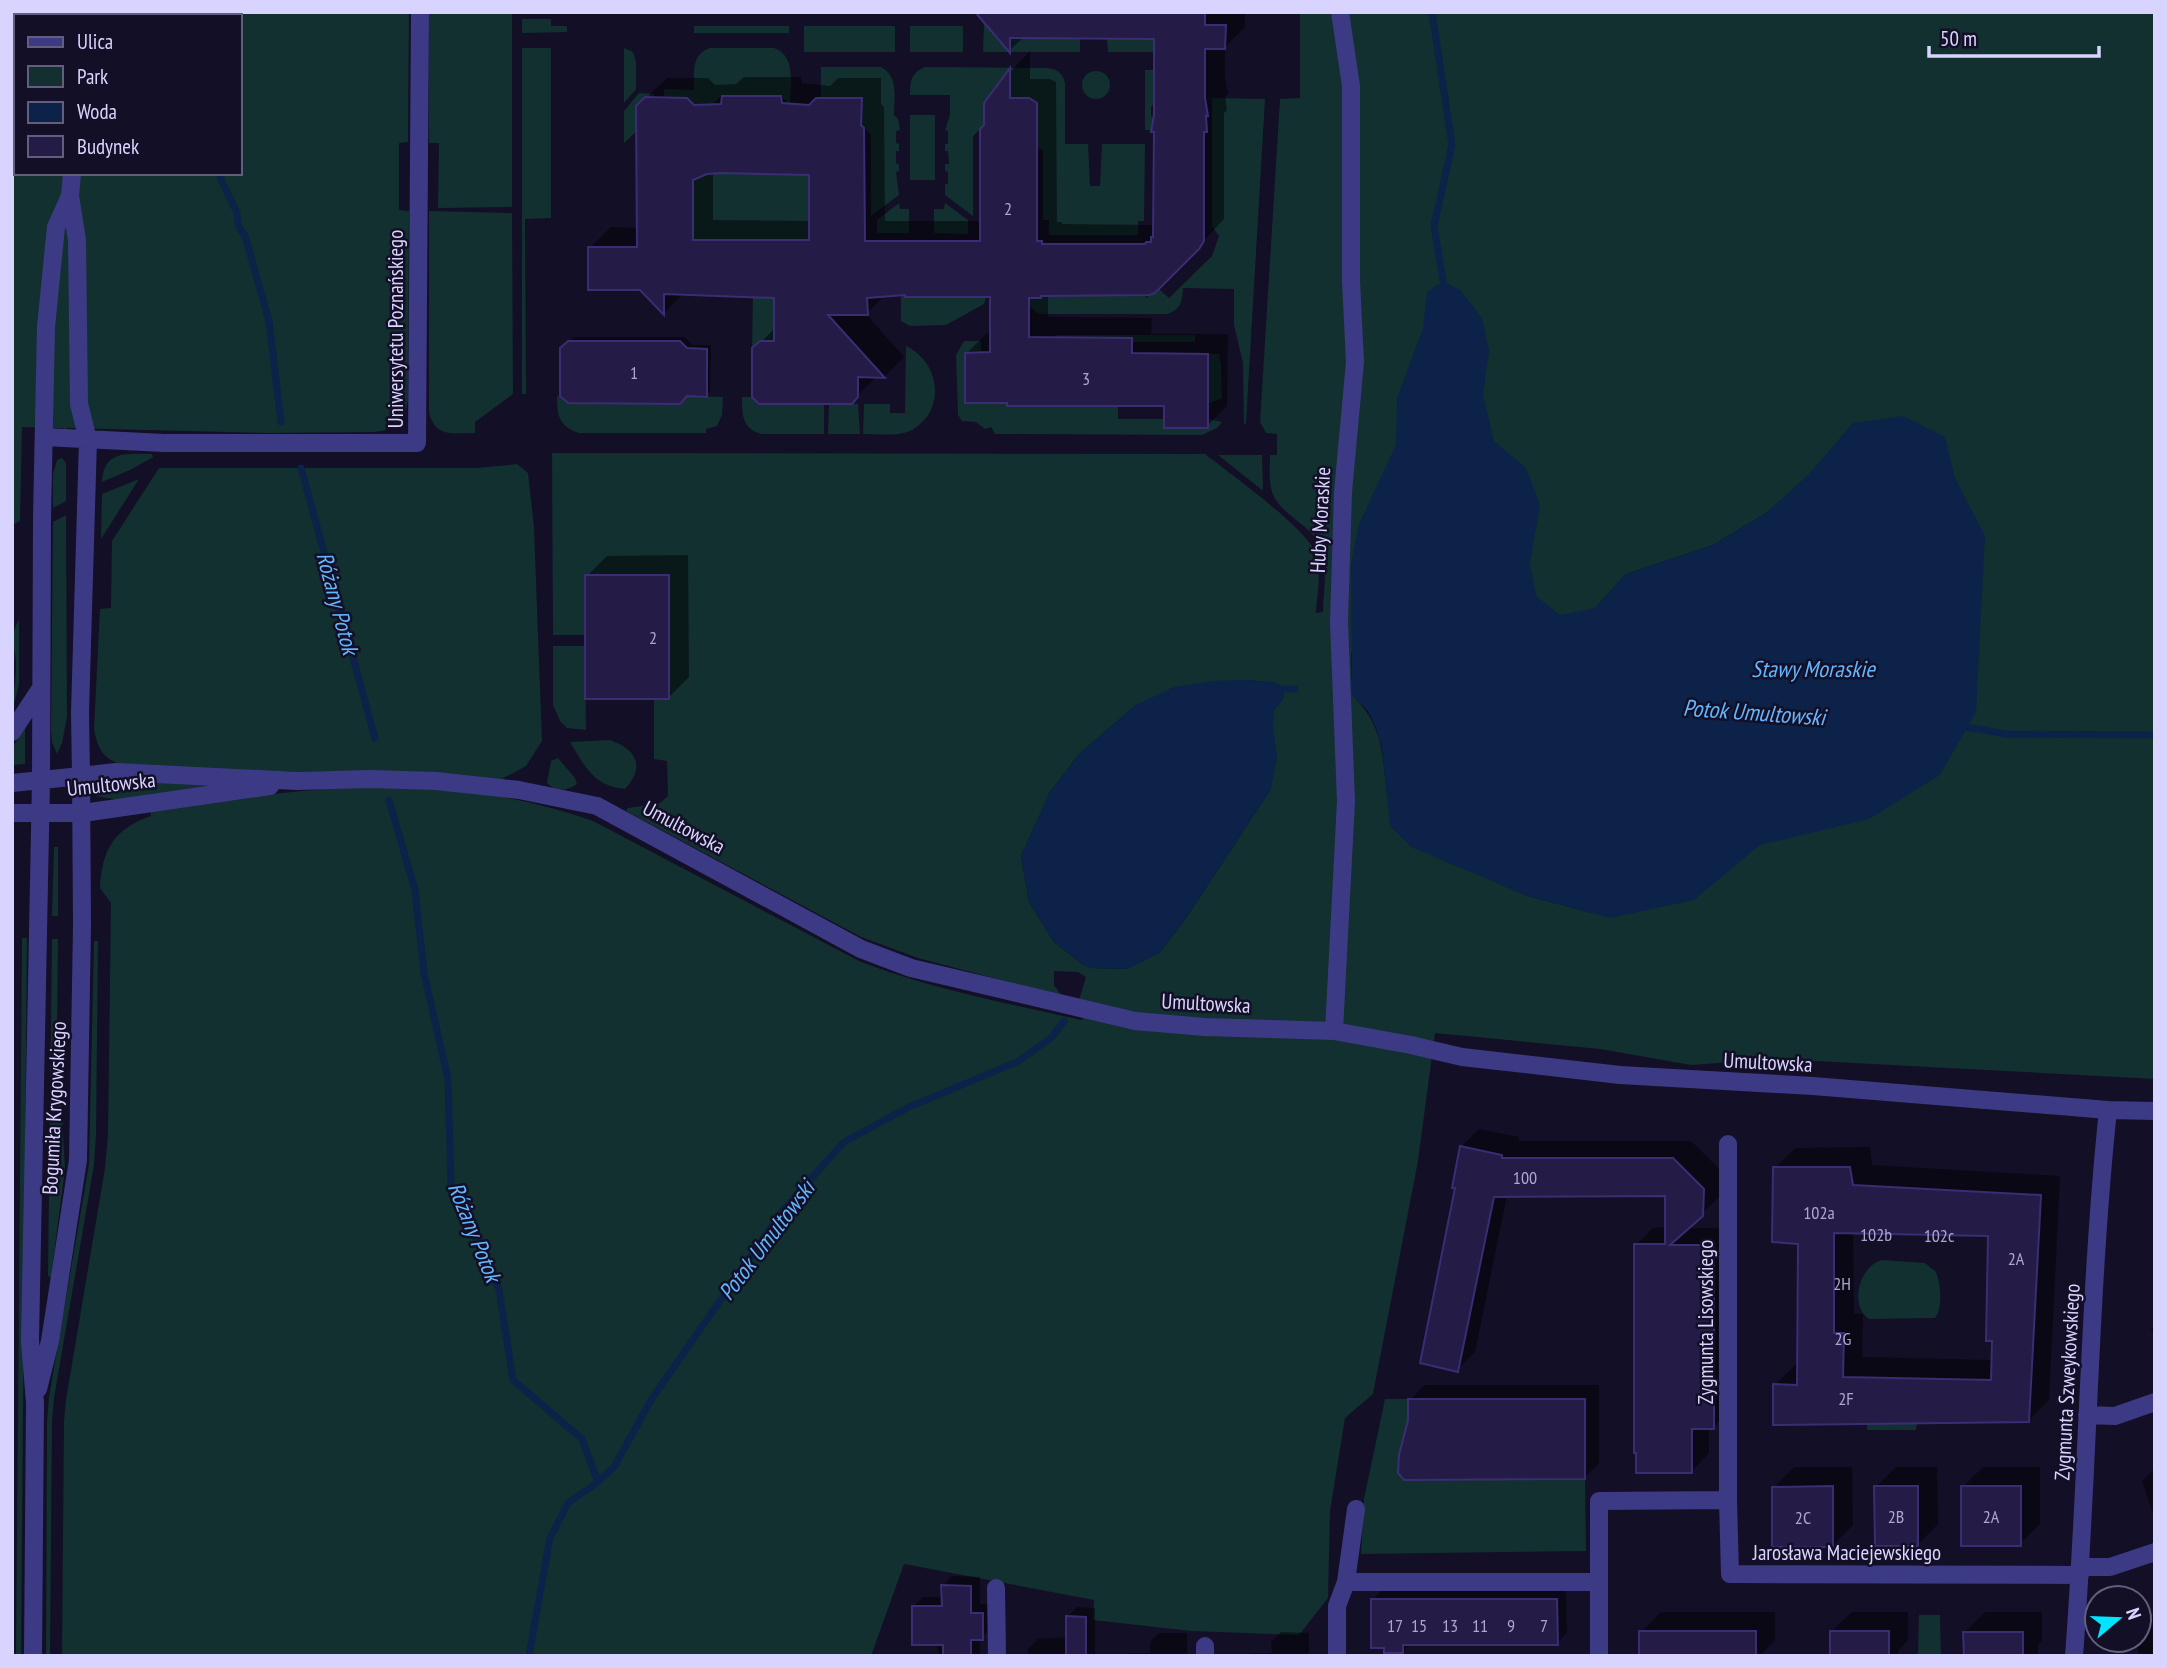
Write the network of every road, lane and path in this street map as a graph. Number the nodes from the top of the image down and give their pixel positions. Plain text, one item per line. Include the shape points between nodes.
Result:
1 (420, 12) edge
2 (1340, 12) edge
3 (72, 175) edge
4 (70, 196) junction
5 (44, 437) junction
6 (88, 440) junction
7 (41, 688) junction
8 (12, 732) edge
9 (82, 776) junction
10 (41, 780) junction
11 (297, 781) junction
12 (12, 783) edge
13 (12, 813) edge
14 (40, 813) junction
15 (83, 813) junction
16 (1334, 1031) junction
17 (2108, 1110) junction
18 (2155, 1111) edge
19 (1728, 1144) dead end
20 (2155, 1402) edge
21 (35, 1403) junction
22 (2087, 1415) junction
23 (1728, 1500) junction
24 (1356, 1509) dead end
25 (2155, 1552) edge
26 (2080, 1571) junction
27 (1346, 1582) junction
28 (1599, 1582) junction
29 (996, 1588) dead end
30 (33, 1656) edge
31 (997, 1656) edge
32 (1337, 1656) edge
33 (1600, 1656) edge
34 (2074, 1656) edge

1 - 6 street, Uniwersytetu Poznańskiego via 417,443
2 - 16 street, Huby Moraskie via 1351,86 1355,362 1343,492 1339,622 1346,801
3 - 4 street
4 - 5 street via 56,227 46,327
4 - 6 street via 77,240 79,404
5 - 6 street, Uniwersytetu Poznańskiego
5 - 7 street
6 - 9 street
7 - 8 street
7 - 10 street
9 - 10 street, Umultowska
9 - 11 street, Umultowska via 116,772
9 - 15 street
10 - 12 street, Umultowska
10 - 14 street, Bogumiła Krygowskiego
11 - 15 street, Umultowska
11 - 16 street, Umultowska via 436,781 519,790 597,806 861,949 911,968 1135,1021
13 - 14 street, Umultowska
14 - 15 street, Umultowska
14 - 21 street, Bogumiła Krygowskiego via 30,1283
15 - 21 street, Bogumiła Krygowskiego via 78,1160 50,1341
16 - 17 street, Umultowska via 1462,1058 1619,1075
17 - 18 street, Umultowska
17 - 22 street, Zygmunta Szweykowskiego
19 - 23 street, Zygmunta Lisowskiego
20 - 22 street via 2115,1416
21 - 30 street, Bogumiła Krygowskiego
22 - 26 street, Zygmunta Szweykowskiego
23 - 26 street, Jarosława Maciejewskiego via 1730,1574
23 - 28 street via 1599,1501
24 - 27 street
25 - 26 street
26 - 34 street, Zygmunta Szweykowskiego
27 - 28 street
27 - 32 street via 1337,1606
28 - 33 street
29 - 31 street

